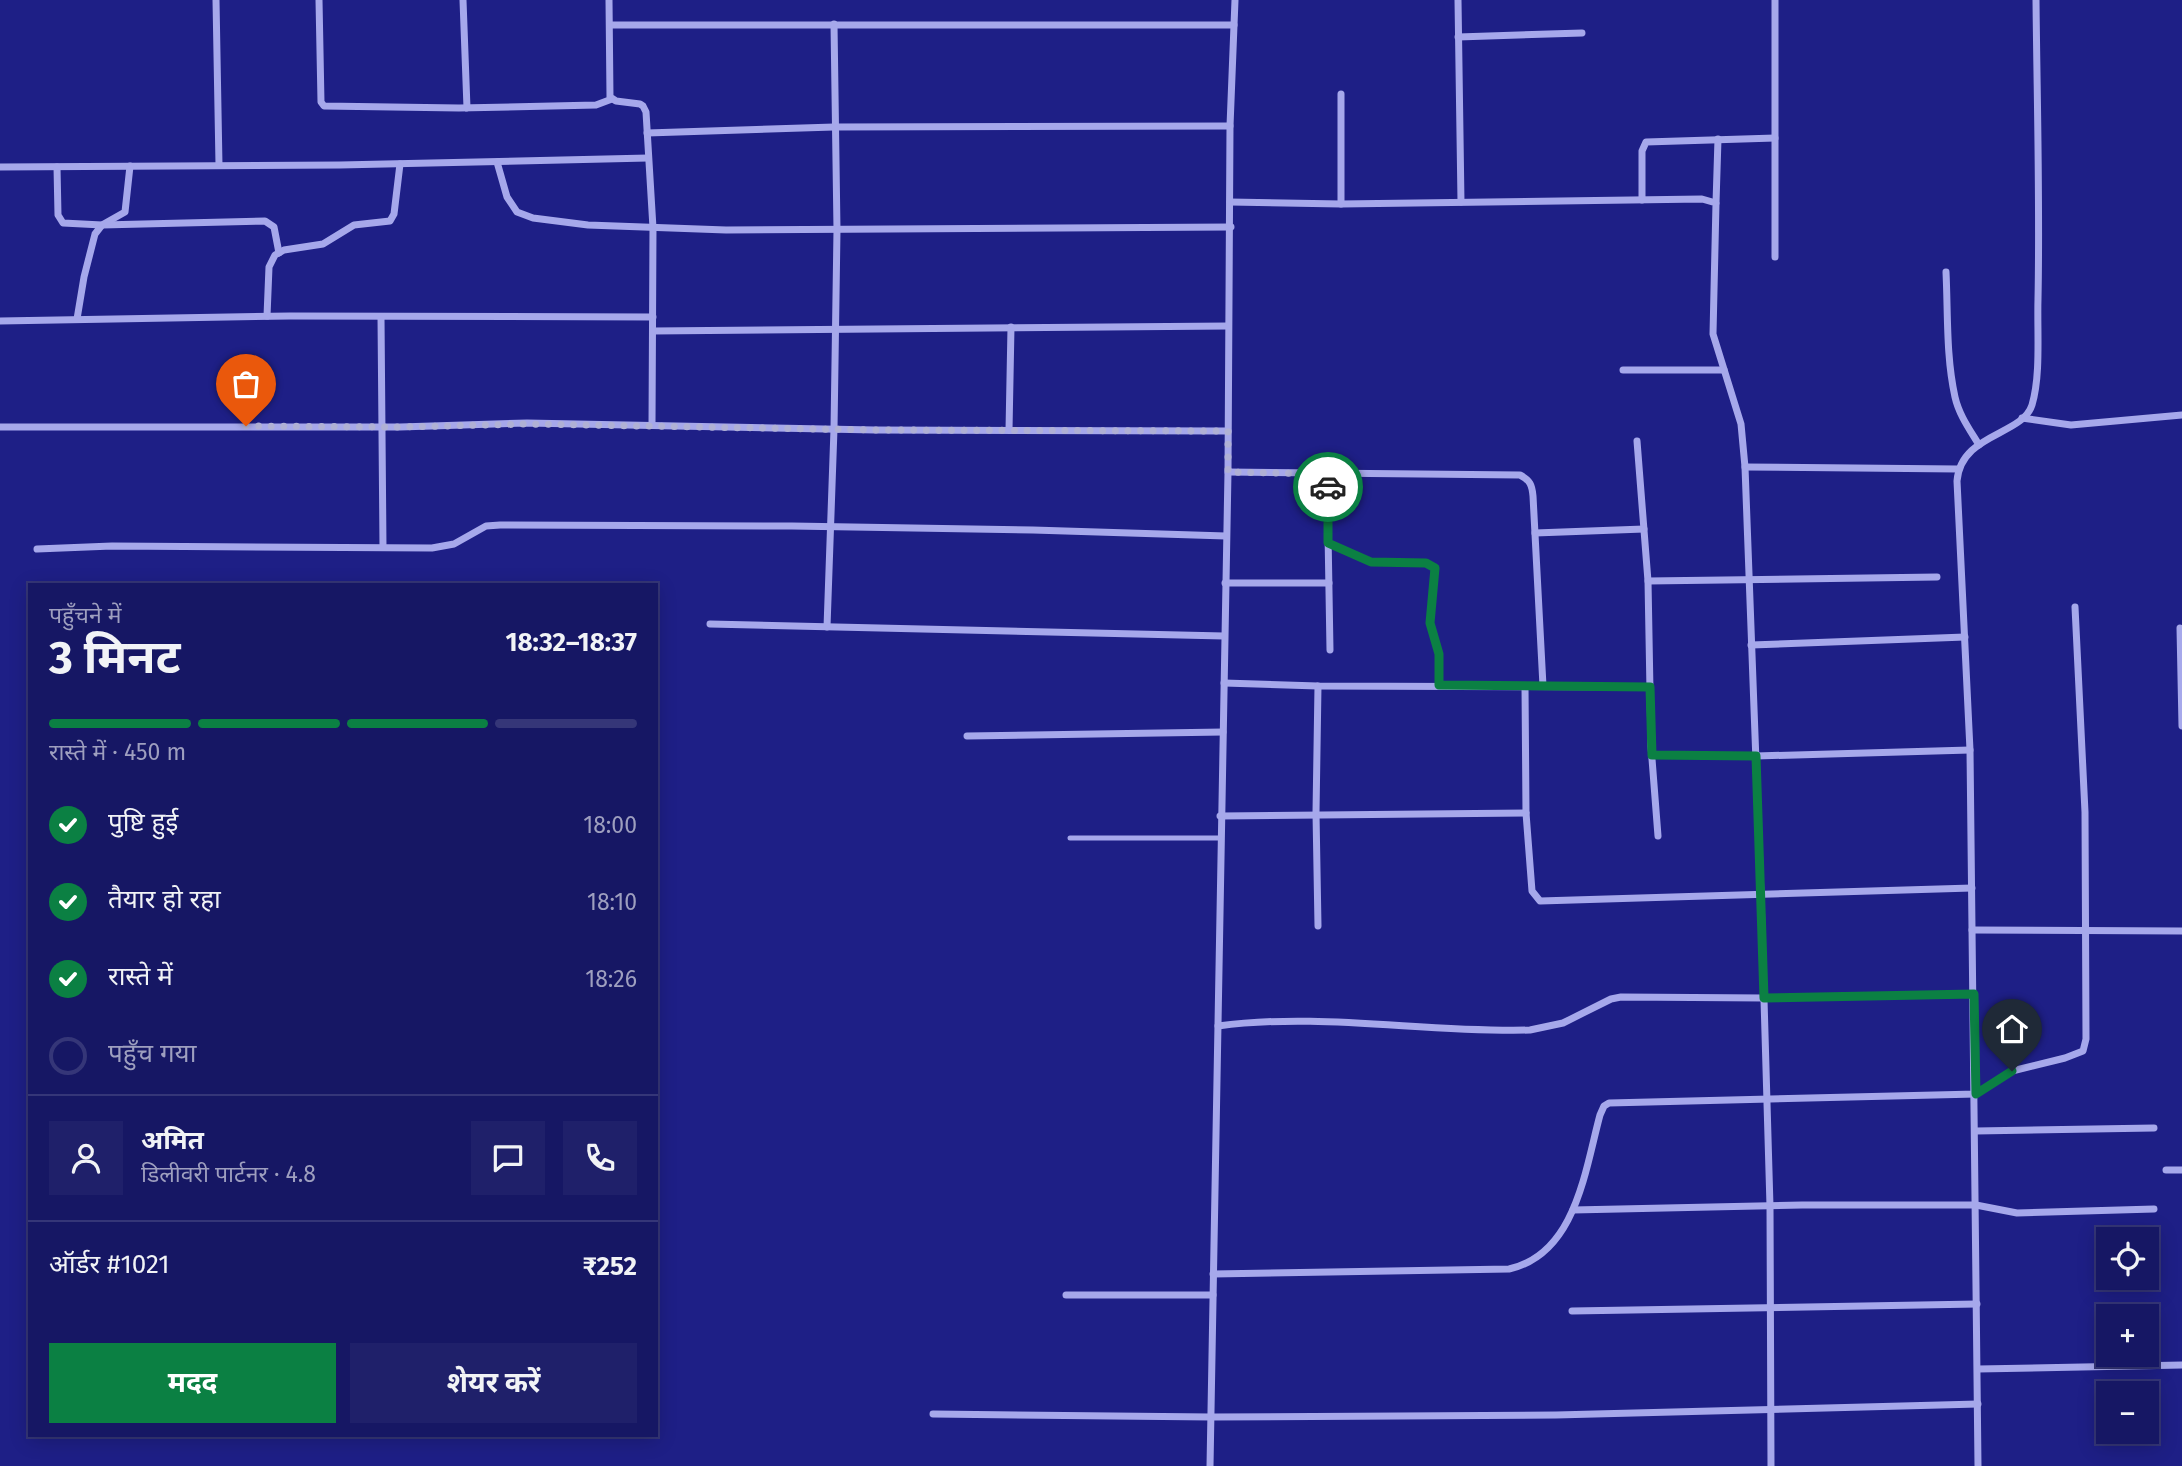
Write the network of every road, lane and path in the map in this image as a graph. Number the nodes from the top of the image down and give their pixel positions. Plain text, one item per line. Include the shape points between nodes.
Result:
1 (216, 0) edge
2 (319, 0) edge
3 (463, 0) edge
4 (609, 0) edge
5 (1235, 0) edge
6 (1458, 0) edge
7 (1775, 0) edge
8 (2036, 0) edge
9 (834, 24) junction
10 (610, 25) junction
11 (1234, 25) junction
12 (1582, 33) dead end
13 (1458, 37) junction
14 (1341, 94) dead end
15 (612, 99) junction
16 (467, 108) junction
17 (1230, 126) junction
18 (834, 127) junction
19 (647, 133) junction
20 (1775, 138) junction
21 (1718, 139) junction
22 (648, 158) junction
23 (497, 162) junction
24 (400, 164) junction
25 (219, 165) junction
26 (130, 166) junction
27 (0, 167) edge
28 (57, 167) junction
29 (1642, 200) junction
30 (1230, 202) junction
31 (1461, 202) junction
32 (1716, 203) junction
33 (1340, 204) junction
34 (102, 225) junction
35 (1230, 227) junction
36 (653, 228) junction
37 (837, 230) junction
38 (279, 253) junction
39 (1775, 257) dead end
40 (1946, 272) dead end
41 (267, 316) junction
42 (381, 317) junction
43 (653, 317) junction
44 (77, 319) junction
45 (0, 321) edge
46 (1228, 326) junction
47 (1011, 327) junction
48 (835, 329) junction
49 (653, 331) junction
50 (1623, 370) dead end
51 (1724, 370) junction
52 (2182, 415) edge
53 (2022, 418) junction
54 (652, 425) junction
55 (0, 427) edge
56 (382, 427) junction
57 (834, 429) junction
58 (1009, 430) junction
59 (1228, 431) junction
60 (1637, 441) dead end
61 (1979, 445) junction
62 (1745, 467) junction
63 (1958, 469) junction
64 (1228, 472) junction
65 (1327, 474) junction
66 (832, 526) junction
67 (1644, 529) junction
68 (1535, 533) junction
69 (1226, 536) junction
70 (1328, 543) junction
71 (383, 547) junction
72 (37, 549) dead end
73 (1937, 577) dead end
74 (1749, 580) junction
75 (1648, 581) junction
76 (1225, 583) junction
77 (1329, 583) junction
78 (2075, 607) dead end
79 (710, 624) dead end
80 (827, 627) junction
81 (2180, 628) dead end
82 (1224, 636) junction
83 (1965, 637) junction
84 (1751, 645) junction
85 (1330, 650) dead end
86 (1224, 683) junction
87 (1439, 685) junction
88 (1318, 686) junction
89 (1525, 686) junction
90 (1543, 686) junction
91 (1650, 687) junction
92 (2182, 726) edge
93 (1223, 732) junction
94 (967, 736) dead end
95 (1970, 750) junction
96 (1652, 755) junction
97 (1756, 756) junction
98 (1316, 813) junction
99 (1526, 813) junction
100 (1220, 816) junction
101 (1658, 836) dead end
102 (1070, 838) dead end
103 (1220, 838) junction
104 (1972, 888) junction
105 (1761, 896) junction
106 (1318, 926) dead end
107 (1972, 930) junction
108 (2085, 931) junction
109 (2182, 931) edge
110 (1974, 994) junction
111 (1764, 998) junction
112 (1218, 1026) junction
113 (1976, 1094) junction
114 (1767, 1098) junction
115 (2154, 1128) dead end
116 (1976, 1131) junction
117 (2166, 1170) dead end
118 (2182, 1170) edge
119 (1976, 1205) junction
120 (1770, 1206) junction
121 (2154, 1209) dead end
122 (1573, 1210) junction
123 (1213, 1274) junction
124 (1066, 1295) dead end
125 (1213, 1295) junction
126 (1977, 1304) junction
127 (1771, 1309) junction
128 (1572, 1311) dead end
129 (2182, 1365) edge
130 (1978, 1369) junction
131 (1978, 1404) junction
132 (1771, 1410) junction
133 (933, 1414) dead end
134 (1211, 1417) junction
135 (1210, 1466) edge
136 (1771, 1466) edge
137 (1978, 1466) edge

1 - 25 street
2 - 16 street via 324,106
3 - 16 street
4 - 10 street
5 - 11 street
6 - 13 street
7 - 20 street
8 - 53 street via 2037,344 2032,404
9 - 10 street
9 - 11 street
9 - 18 street
10 - 15 street
11 - 17 street
12 - 13 street
13 - 31 street
14 - 33 street
15 - 16 street via 596,105
15 - 19 street via 643,106
17 - 18 street
17 - 30 street
18 - 19 street
18 - 37 street
19 - 22 street
20 - 21 street
20 - 39 street
21 - 29 street via 1646,142
21 - 32 street
22 - 23 street
22 - 36 street
23 - 24 street
23 - 36 street via 508,197 524,215 588,225
24 - 25 street
24 - 38 street via 390,221 358,224 323,244
25 - 26 street
26 - 28 street
26 - 34 street via 125,212
27 - 28 street
28 - 34 street via 60,221
29 - 31 street
29 - 32 street
30 - 33 street
30 - 35 street
31 - 33 street
32 - 51 street via 1712,325
34 - 38 street via 265,221 274,227
34 - 44 street via 92,243
35 - 37 street
35 - 46 street
36 - 37 street
36 - 43 street
37 - 48 street
38 - 41 street via 269,267
40 - 61 street via 1955,397
41 - 42 street
41 - 44 street
42 - 43 street
42 - 56 street
43 - 49 street
44 - 45 street
46 - 47 street
46 - 59 street
47 - 48 street
47 - 58 street
48 - 49 street
48 - 57 street
49 - 54 street
50 - 51 street
51 - 62 street via 1741,424
52 - 53 street via 2071,425
53 - 61 street
54 - 56 street
54 - 57 street
55 - 56 street
56 - 71 street
57 - 58 street
57 - 66 street
58 - 59 street
59 - 64 street
60 - 67 street
61 - 63 street
62 - 63 street
62 - 74 street
63 - 83 street
64 - 65 street
64 - 69 street
65 - 68 street via 1520,475 1532,486
65 - 70 street
66 - 69 street
66 - 71 street via 486,526 446,547
66 - 80 street
67 - 68 street
67 - 75 street
68 - 90 street
69 - 76 street
70 - 77 street
70 - 87 street via 1371,562 1426,563 1435,568 1430,623 1439,654
71 - 72 street
73 - 74 street
74 - 75 street
74 - 84 street
75 - 91 street
76 - 77 street
76 - 82 street
77 - 85 street
78 - 108 street via 2085,812
79 - 80 street
80 - 82 street
81 - 92 street
82 - 86 street
83 - 84 street
83 - 95 street
84 - 97 street
86 - 88 street
86 - 93 street
87 - 88 street
87 - 89 street
88 - 98 street
89 - 90 street
89 - 99 street
90 - 91 street
91 - 96 street
93 - 94 street
93 - 100 street
95 - 97 street
95 - 104 street
96 - 97 street
96 - 101 street
97 - 105 street
98 - 99 street
98 - 100 street
98 - 106 street
99 - 105 street via 1532,891 1540,901
100 - 103 street
102 - 103 lane
103 - 112 street
104 - 105 street
104 - 107 street
105 - 111 street
107 - 108 street
107 - 110 street
108 - 109 street
108 - 113 street via 2083,1051 2012,1071
110 - 111 street
110 - 113 street
111 - 112 street via 1611,999 1563,1023 1530,1030 1304,1021
111 - 114 street
112 - 123 street
113 - 114 street
113 - 116 street
114 - 120 street
114 - 122 street via 1609,1103 1600,1115
115 - 116 street
116 - 119 street
117 - 118 street
119 - 120 street
119 - 121 street via 2006,1212
119 - 126 street
120 - 122 street
120 - 127 street
122 - 123 street via 1556,1238 1536,1258 1509,1269
123 - 125 street
124 - 125 street
125 - 134 street
126 - 127 street
126 - 130 street
127 - 128 street
127 - 132 street
129 - 130 street
130 - 131 street
131 - 132 street
131 - 137 street
132 - 134 street
132 - 136 street
133 - 134 street
134 - 135 street

